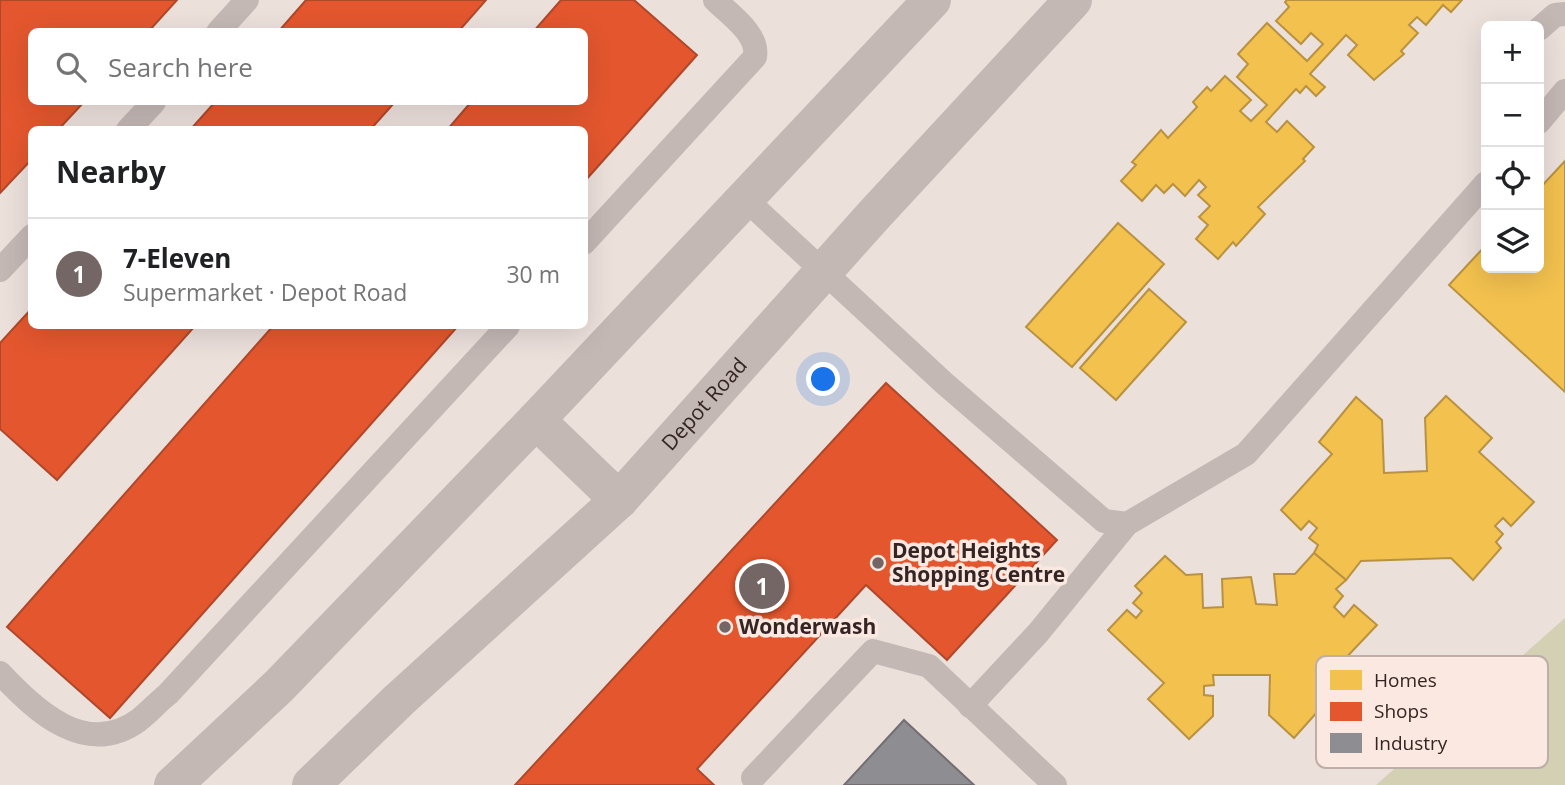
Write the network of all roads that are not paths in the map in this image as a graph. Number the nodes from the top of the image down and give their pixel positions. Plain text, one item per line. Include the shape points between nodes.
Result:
1 (247, 0) edge
2 (715, 0) edge
3 (932, 0) edge
4 (1073, 0) edge
5 (222, 28) edge
6 (1565, 91) edge
7 (151, 105) edge
8 (1544, 116) edge
9 (132, 126) edge
10 (1481, 189) edge
11 (743, 197) junction
12 (588, 239) edge
13 (28, 240) edge
14 (0, 270) edge
15 (825, 272) junction
16 (505, 329) edge
17 (536, 420) junction
18 (619, 500) junction
19 (1127, 524) junction
20 (0, 673) edge
21 (970, 706) junction
22 (753, 778) dead end
23 (180, 782) edge
24 (311, 785) edge
25 (1055, 785) edge

1 - 5 lane
2 - 12 lane via 748,33 755,57
3 - 11 street
4 - 15 street, Depot Road
6 - 8 lane
7 - 9 lane
10 - 19 lane via 1246,454
11 - 15 lane
11 - 17 street
13 - 14 lane
15 - 18 street, Depot Road
15 - 19 lane via 944,383 1104,521
16 - 20 lane via 138,721 106,735 63,728 32,708
17 - 18 street
17 - 23 street
18 - 24 street, Depot Road
19 - 21 lane via 1038,633
21 - 22 lane via 929,666 873,651
21 - 25 lane

